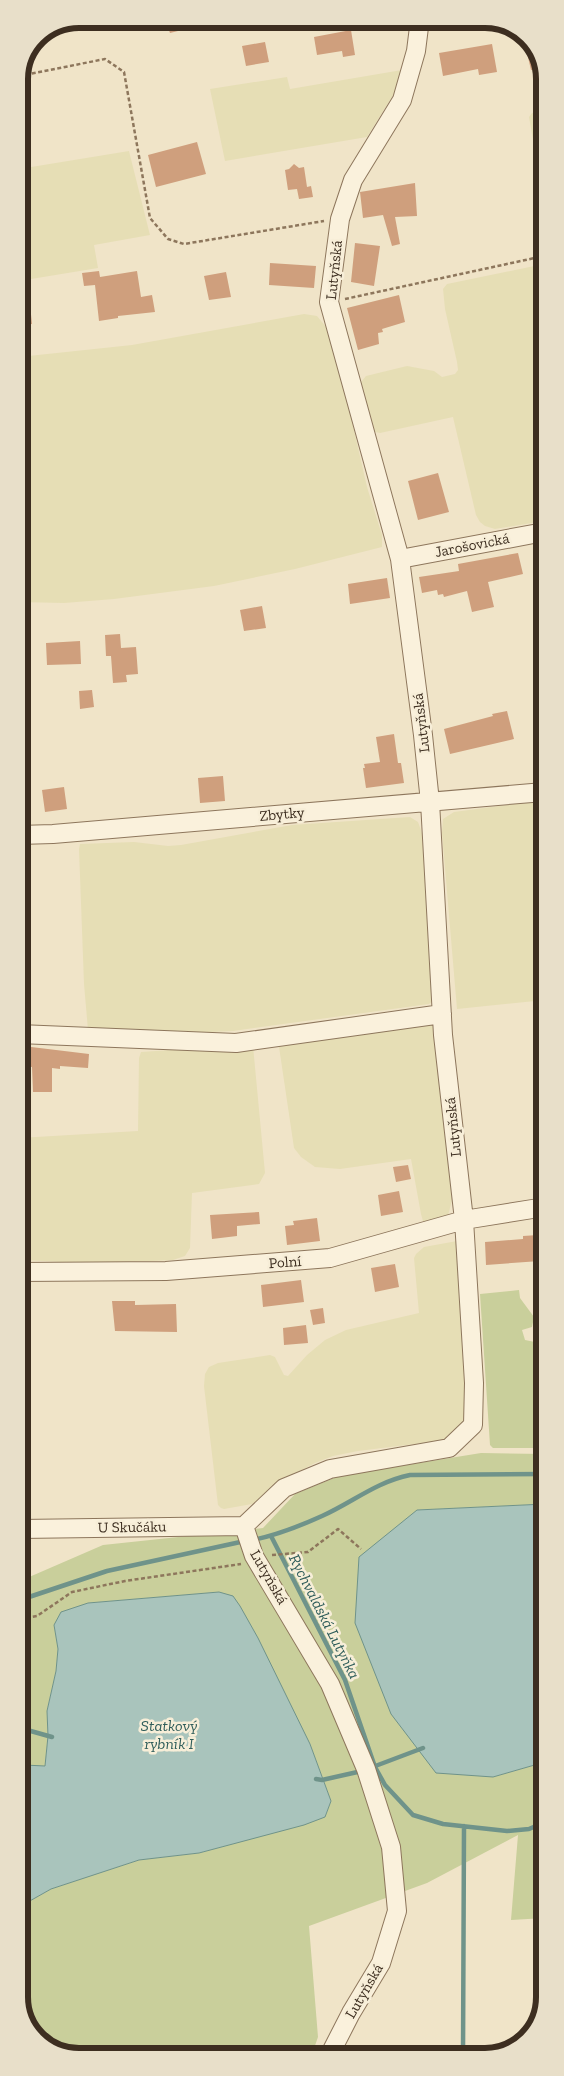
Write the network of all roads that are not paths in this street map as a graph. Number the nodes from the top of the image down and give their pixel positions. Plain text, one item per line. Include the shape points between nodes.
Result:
1 (419, 28) edge
2 (536, 534) edge
3 (400, 559) junction
4 (536, 793) edge
5 (430, 802) junction
6 (28, 835) edge
7 (442, 1014) junction
8 (28, 1034) edge
9 (536, 1208) edge
10 (464, 1220) junction
11 (28, 1272) edge
12 (244, 1526) junction
13 (28, 1529) edge
14 (333, 2048) edge

1 - 3 street, Lutyňská via 402,100 353,180 340,219 328,302
2 - 3 street, Jarošovická
3 - 5 street, Lutyňská
4 - 5 street, Zbytky
5 - 6 street, Zbytky
5 - 7 street, Lutyňská
7 - 8 street via 236,1043
7 - 10 street, Lutyňská
9 - 10 street, Polní
10 - 11 street, Polní via 330,1258 166,1271
10 - 12 street, Lutyňská via 474,1425 449,1448 330,1469 284,1488
12 - 13 street, U Skučáku
12 - 14 street, Lutyňská via 254,1556 330,1684 366,1769 391,1848 397,1911 381,1962

